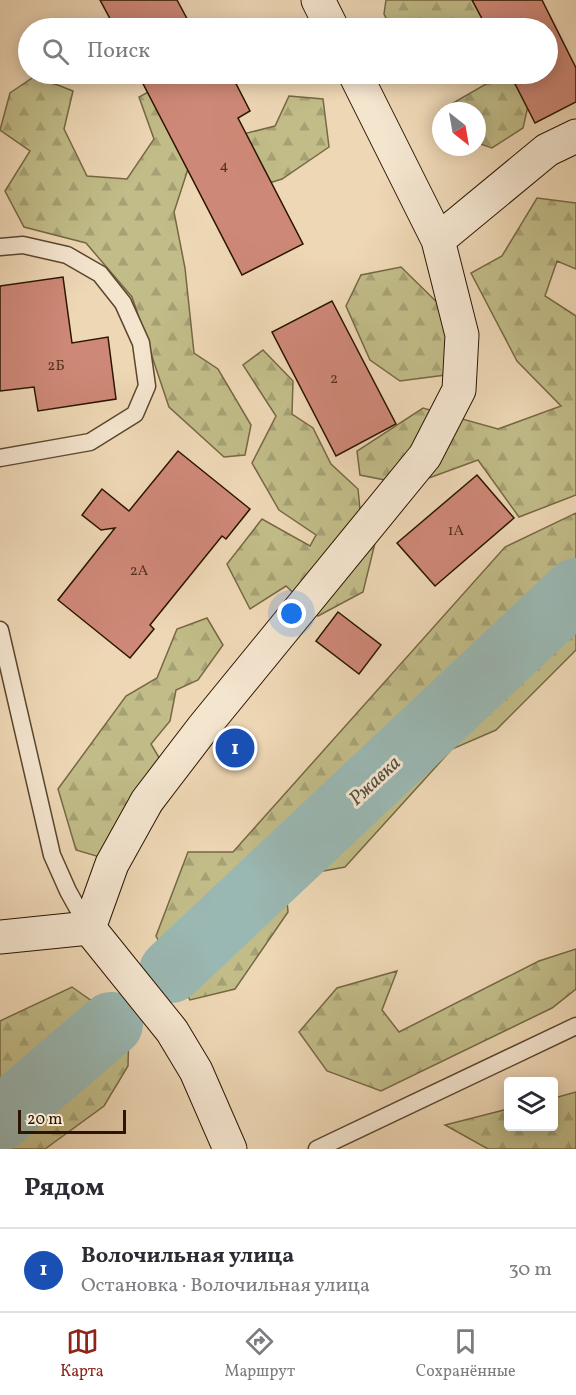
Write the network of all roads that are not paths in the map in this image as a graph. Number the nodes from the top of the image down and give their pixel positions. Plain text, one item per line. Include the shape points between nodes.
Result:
1 (318, 0) edge
2 (327, 18) edge
3 (360, 84) edge
4 (576, 136) edge
5 (438, 240) junction
6 (0, 247) edge
7 (0, 458) edge
8 (0, 630) edge
9 (89, 928) junction
10 (0, 937) edge
11 (576, 1026) edge
12 (230, 1149) edge
13 (317, 1149) edge

1 - 2 street
3 - 5 street
4 - 5 street via 547,150
5 - 9 street via 462,335 459,390 425,456 147,801 112,864
6 - 7 lane via 23,245 67,255 100,274 123,303 141,344 147,386 135,414 90,442
8 - 9 lane via 52,855
9 - 10 street
9 - 12 street via 172,1031 196,1071
11 - 13 lane

